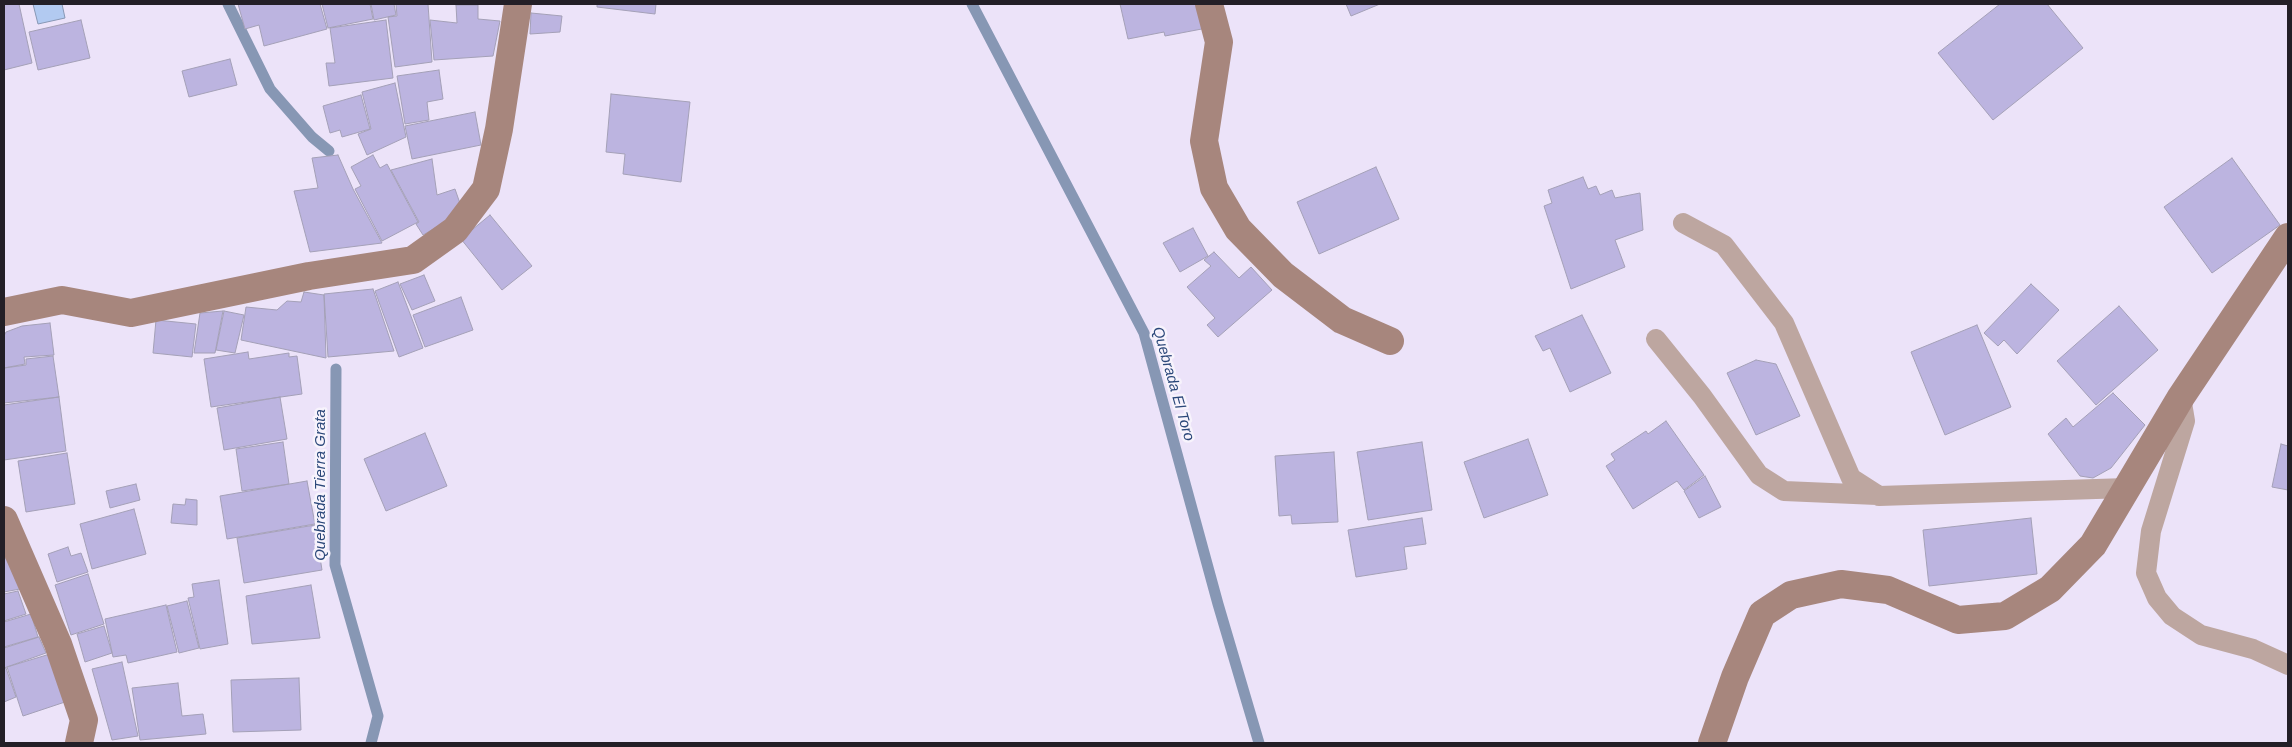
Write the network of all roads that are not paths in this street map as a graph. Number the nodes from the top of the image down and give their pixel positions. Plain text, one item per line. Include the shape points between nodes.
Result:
1 (518, 4) edge
2 (1209, 4) edge
3 (1683, 223) dead end
4 (2288, 237) edge
5 (4, 312) edge
6 (1656, 339) dead end
7 (1390, 341) dead end
8 (2181, 397) junction
9 (2127, 488) junction
10 (1879, 496) junction
11 (4, 520) edge
12 (2288, 665) edge
13 (79, 743) edge
14 (1712, 743) edge

1 - 5 street via 499,129 486,189 455,230 413,260 309,276 131,313 62,300
2 - 7 street via 1219,42 1204,141 1214,188 1238,229 1283,275 1342,320
3 - 10 lane via 1724,244 1784,323 1851,478
4 - 8 street
6 - 10 lane via 1760,475 1784,491
8 - 9 street
8 - 12 lane via 2185,421 2151,531 2146,572 2157,598 2172,616 2201,635 2253,649
9 - 10 lane
9 - 14 street via 2093,545 2050,589 2005,616 1958,620 1888,590 1841,584 1791,595 1762,614 1734,677
11 - 13 street via 58,644 84,720

